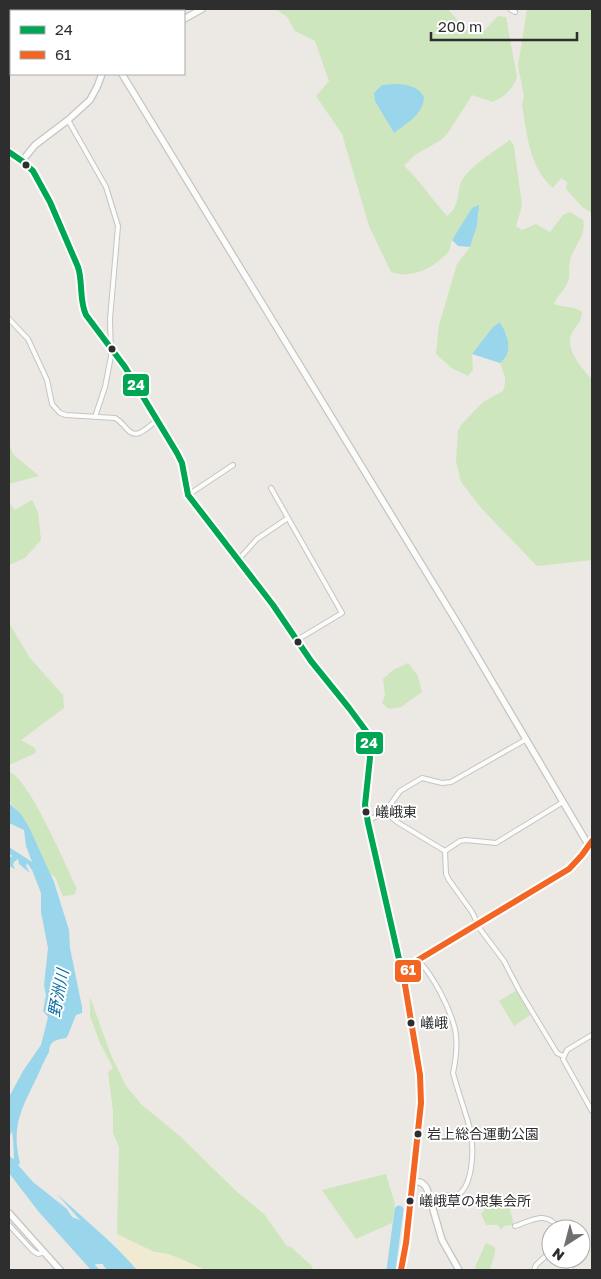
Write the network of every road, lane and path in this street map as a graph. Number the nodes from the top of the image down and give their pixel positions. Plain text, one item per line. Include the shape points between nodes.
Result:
1 (202, 9) edge
2 (510, 9) edge
3 (515, 12) dead end
4 (185, 18) edge
5 (102, 75) edge
6 (123, 75) edge
7 (68, 120) junction
8 (9, 152) edge
9 (22, 161) junction
10 (9, 320) edge
11 (111, 349) junction
12 (95, 417) junction
13 (157, 420) junction
14 (233, 465) dead end
15 (271, 488) dead end
16 (188, 495) junction
17 (288, 518) junction
18 (238, 560) junction
19 (297, 640) junction
20 (525, 740) junction
21 (563, 802) junction
22 (385, 812) junction
23 (368, 823) junction
24 (591, 846) edge
25 (445, 851) junction
26 (478, 923) junction
27 (418, 960) junction
28 (408, 970) junction
29 (592, 1035) edge
30 (563, 1056) junction
31 (592, 1111) edge
32 (413, 1182) junction
33 (431, 1202) junction
34 (9, 1213) edge
35 (550, 1219) edge
36 (9, 1225) edge
37 (515, 1226) dead end
38 (45, 1252) junction
39 (60, 1270) edge
40 (401, 1270) edge
41 (459, 1270) edge

1 - 4 main road
2 - 3 street
5 - 7 main road via 90,100
6 - 20 main road via 456,621
7 - 9 main road via 35,144
7 - 11 street via 106,187 118,226 110,319
8 - 9 main road
9 - 11 main road via 40,184 78,267 86,314
10 - 12 street via 28,340 47,380 55,408 66,415
11 - 12 street via 105,387
11 - 13 main road
12 - 13 street via 115,418 134,435
13 - 16 main road via 182,463
14 - 16 street
15 - 17 street
16 - 18 main road
17 - 18 street via 257,539
17 - 19 street via 342,613
18 - 19 main road
19 - 23 main road via 369,735 365,805
20 - 21 main road
20 - 22 street via 451,782 422,778 400,791
21 - 24 main road
21 - 25 street via 496,843 466,840
22 - 23 street
22 - 25 street
23 - 28 main road via 398,959
24 - 26 main road via 564,872
25 - 26 street via 446,874
26 - 27 main road
26 - 30 street via 557,1053
27 - 28 main road
27 - 33 street via 435,982 455,1030 454,1072 472,1137 471,1172 466,1186 458,1195 443,1196
28 - 32 main road via 405,985 420,1074 421,1103
29 - 30 street via 567,1050
30 - 31 street via 563,1062
32 - 33 main road via 424,1184
32 - 40 main road
33 - 41 main road via 442,1240
34 - 38 main road
35 - 37 street via 536,1217
36 - 38 street via 33,1251 38,1254
38 - 39 main road

